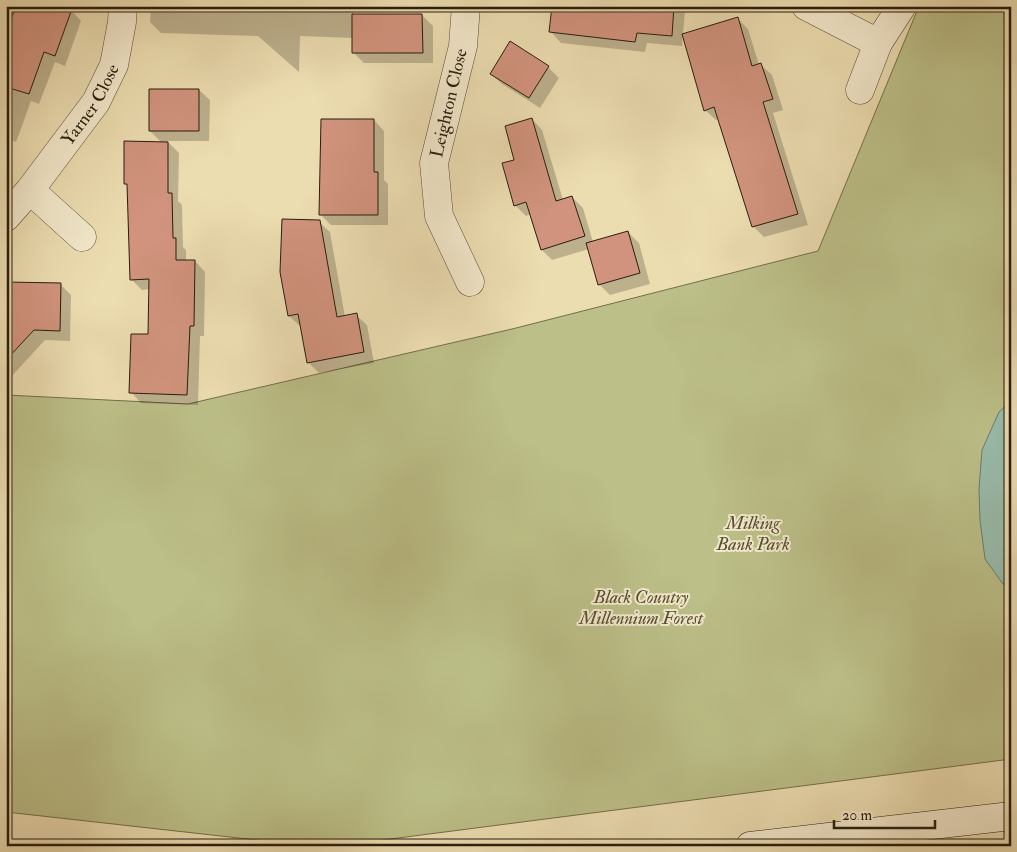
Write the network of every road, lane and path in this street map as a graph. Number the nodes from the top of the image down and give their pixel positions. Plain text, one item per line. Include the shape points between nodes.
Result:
1 (123, 6) edge
2 (466, 6) edge
3 (806, 6) edge
4 (902, 6) edge
5 (878, 43) junction
6 (860, 90) dead end
7 (30, 190) junction
8 (6, 217) edge
9 (82, 237) dead end
10 (470, 282) dead end
11 (1011, 816) edge
12 (750, 846) edge

1 - 7 street, Yarner Close via 114,66 96,102
2 - 10 street, Leighton Close via 463,46 434,163 439,216
3 - 5 street
4 - 5 street
5 - 6 street
7 - 8 street, Yarner Close
7 - 9 street
11 - 12 street

